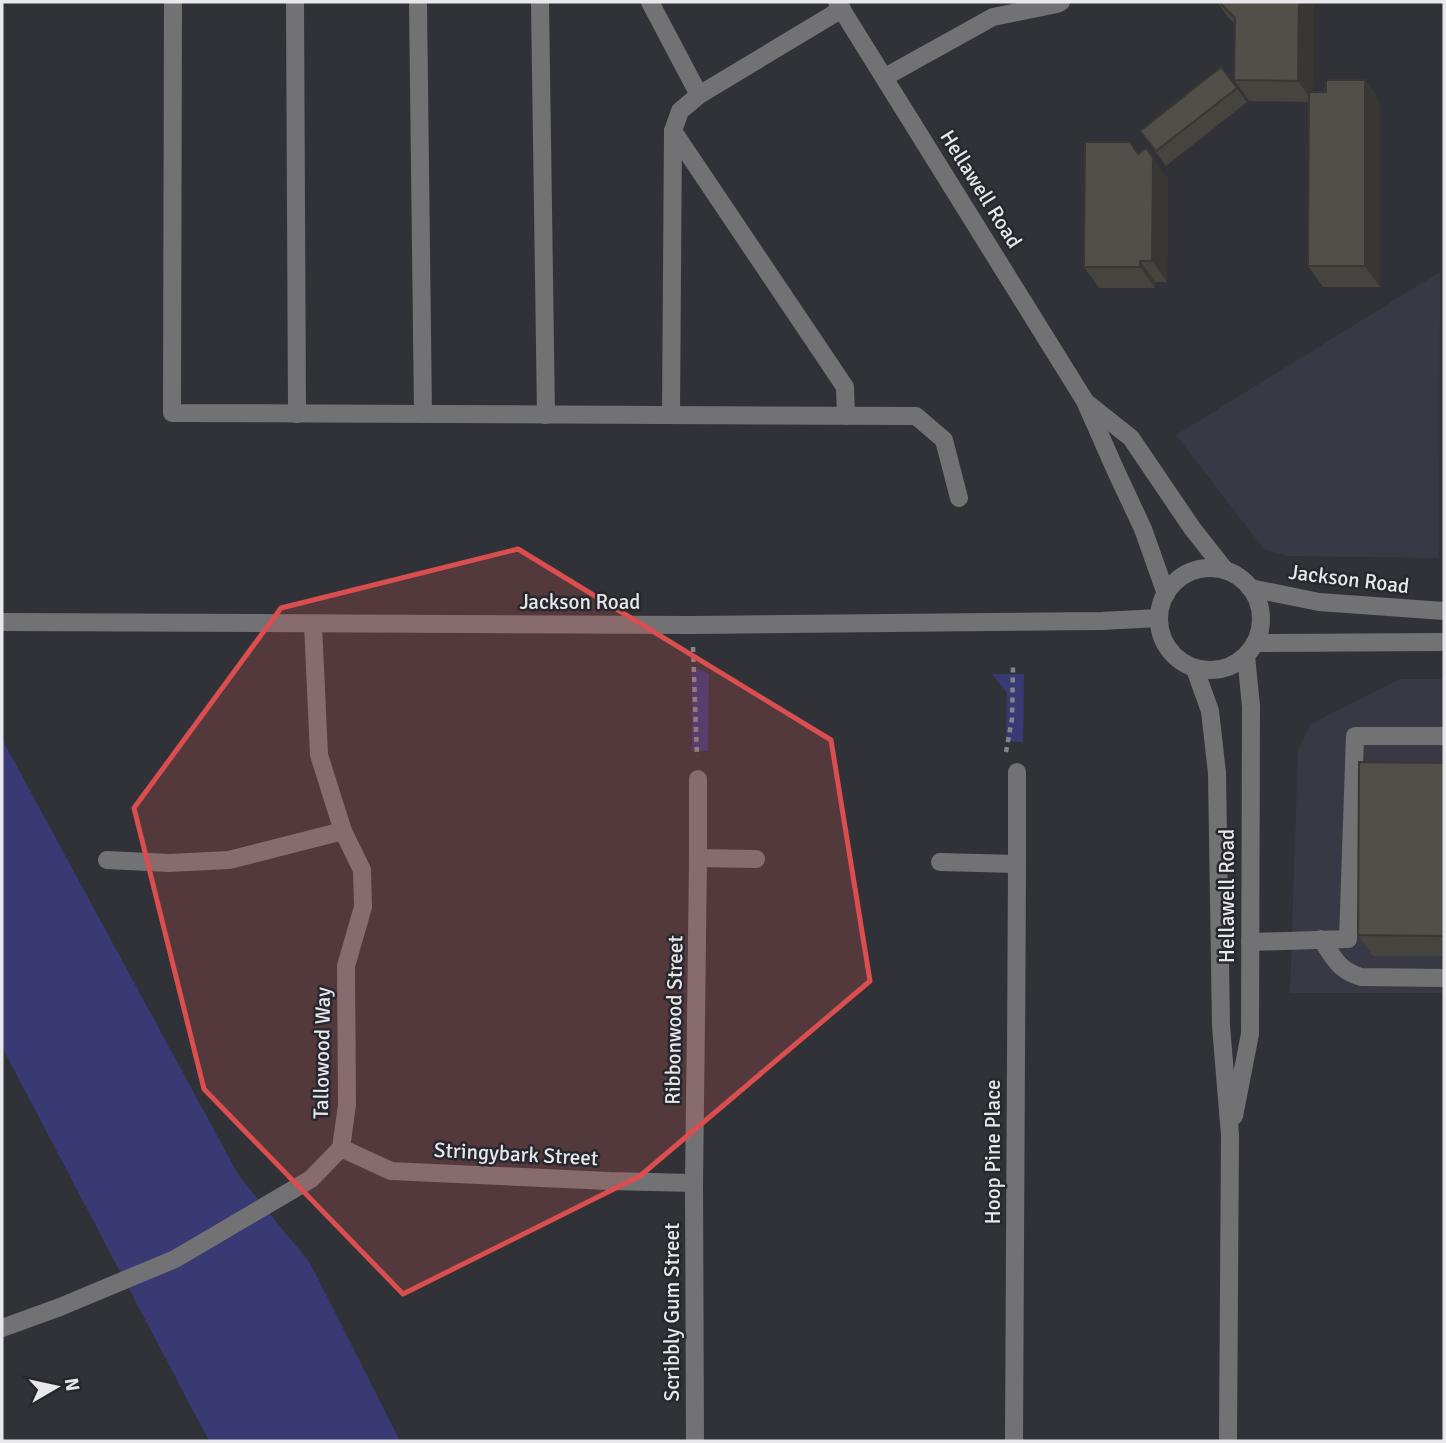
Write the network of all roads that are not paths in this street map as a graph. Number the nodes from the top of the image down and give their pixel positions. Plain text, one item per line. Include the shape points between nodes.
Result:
1 (173, 2) edge
2 (295, 2) edge
3 (418, 2) edge
4 (540, 2) edge
5 (650, 2) edge
6 (1061, 2) edge
7 (840, 6) edge
8 (885, 77) junction
9 (699, 95) junction
10 (673, 131) junction
11 (1085, 401) junction
12 (297, 414) junction
13 (423, 414) junction
14 (547, 415) junction
15 (671, 415) junction
16 (846, 416) junction
17 (959, 498) dead end
18 (1224, 570) junction
19 (1250, 588) junction
20 (1166, 594) junction
21 (1444, 611) edge
22 (1159, 618) junction
23 (2, 622) edge
24 (313, 624) junction
25 (1444, 642) edge
26 (1250, 650) junction
27 (1195, 668) junction
28 (1444, 736) edge
29 (1017, 772) road end
30 (698, 779) road end
31 (343, 831) junction
32 (698, 858) junction
33 (756, 859) dead end
34 (107, 860) dead end
35 (940, 862) dead end
36 (1017, 864) junction
37 (1321, 939) junction
38 (1250, 942) junction
39 (1444, 978) edge
40 (1230, 1135) junction
41 (341, 1148) junction
42 (694, 1183) junction
43 (2, 1328) edge
44 (695, 1441) edge
45 (1014, 1441) edge
46 (1228, 1441) edge

1 - 12 street via 172,414
2 - 12 street
3 - 13 street
4 - 14 street
5 - 9 street
6 - 8 street via 993,17
7 - 8 street, Hellawell Road
7 - 9 street
8 - 11 street, Hellawell Road
9 - 10 street via 680,111
10 - 15 street
10 - 16 street via 845,387
11 - 18 street, Hellawell Road via 1131,438
11 - 20 street, Hellawell Road via 1143,529
12 - 13 street
13 - 14 street
14 - 15 street
15 - 16 street
16 - 17 street via 916,416 944,440
18 - 19 street
18 - 20 street via 1191,572
19 - 21 street, Jackson Road via 1319,602
19 - 26 street via 1261,625
20 - 22 street
22 - 24 street, Jackson Road via 692,625
22 - 27 street via 1163,640 1176,658
23 - 24 street, Jackson Road
24 - 31 street, Tallowood Way via 319,755
25 - 26 street
26 - 27 street via 1222,670
26 - 38 street, Hellawell Road
27 - 40 street, Hellawell Road via 1210,711 1217,773 1221,1026
28 - 37 street via 1355,736 1348,939
29 - 36 street, Hoop Pine Place
30 - 32 street, Ribbonwood Street
31 - 34 street via 229,860
31 - 41 street, Tallowood Way via 362,870 362,907 346,966 347,1105
32 - 33 street
32 - 42 street, Ribbonwood Street
35 - 36 street
36 - 45 street, Hoop Pine Place
37 - 38 street
37 - 39 street via 1348,973
38 - 40 street, Hellawell Road via 1250,1034
40 - 46 street, Hellawell Road
41 - 42 street, Stringybark Street via 391,1171
41 - 43 street, Tallowood Way via 311,1179 175,1259
42 - 44 street, Scribbly Gum Street

